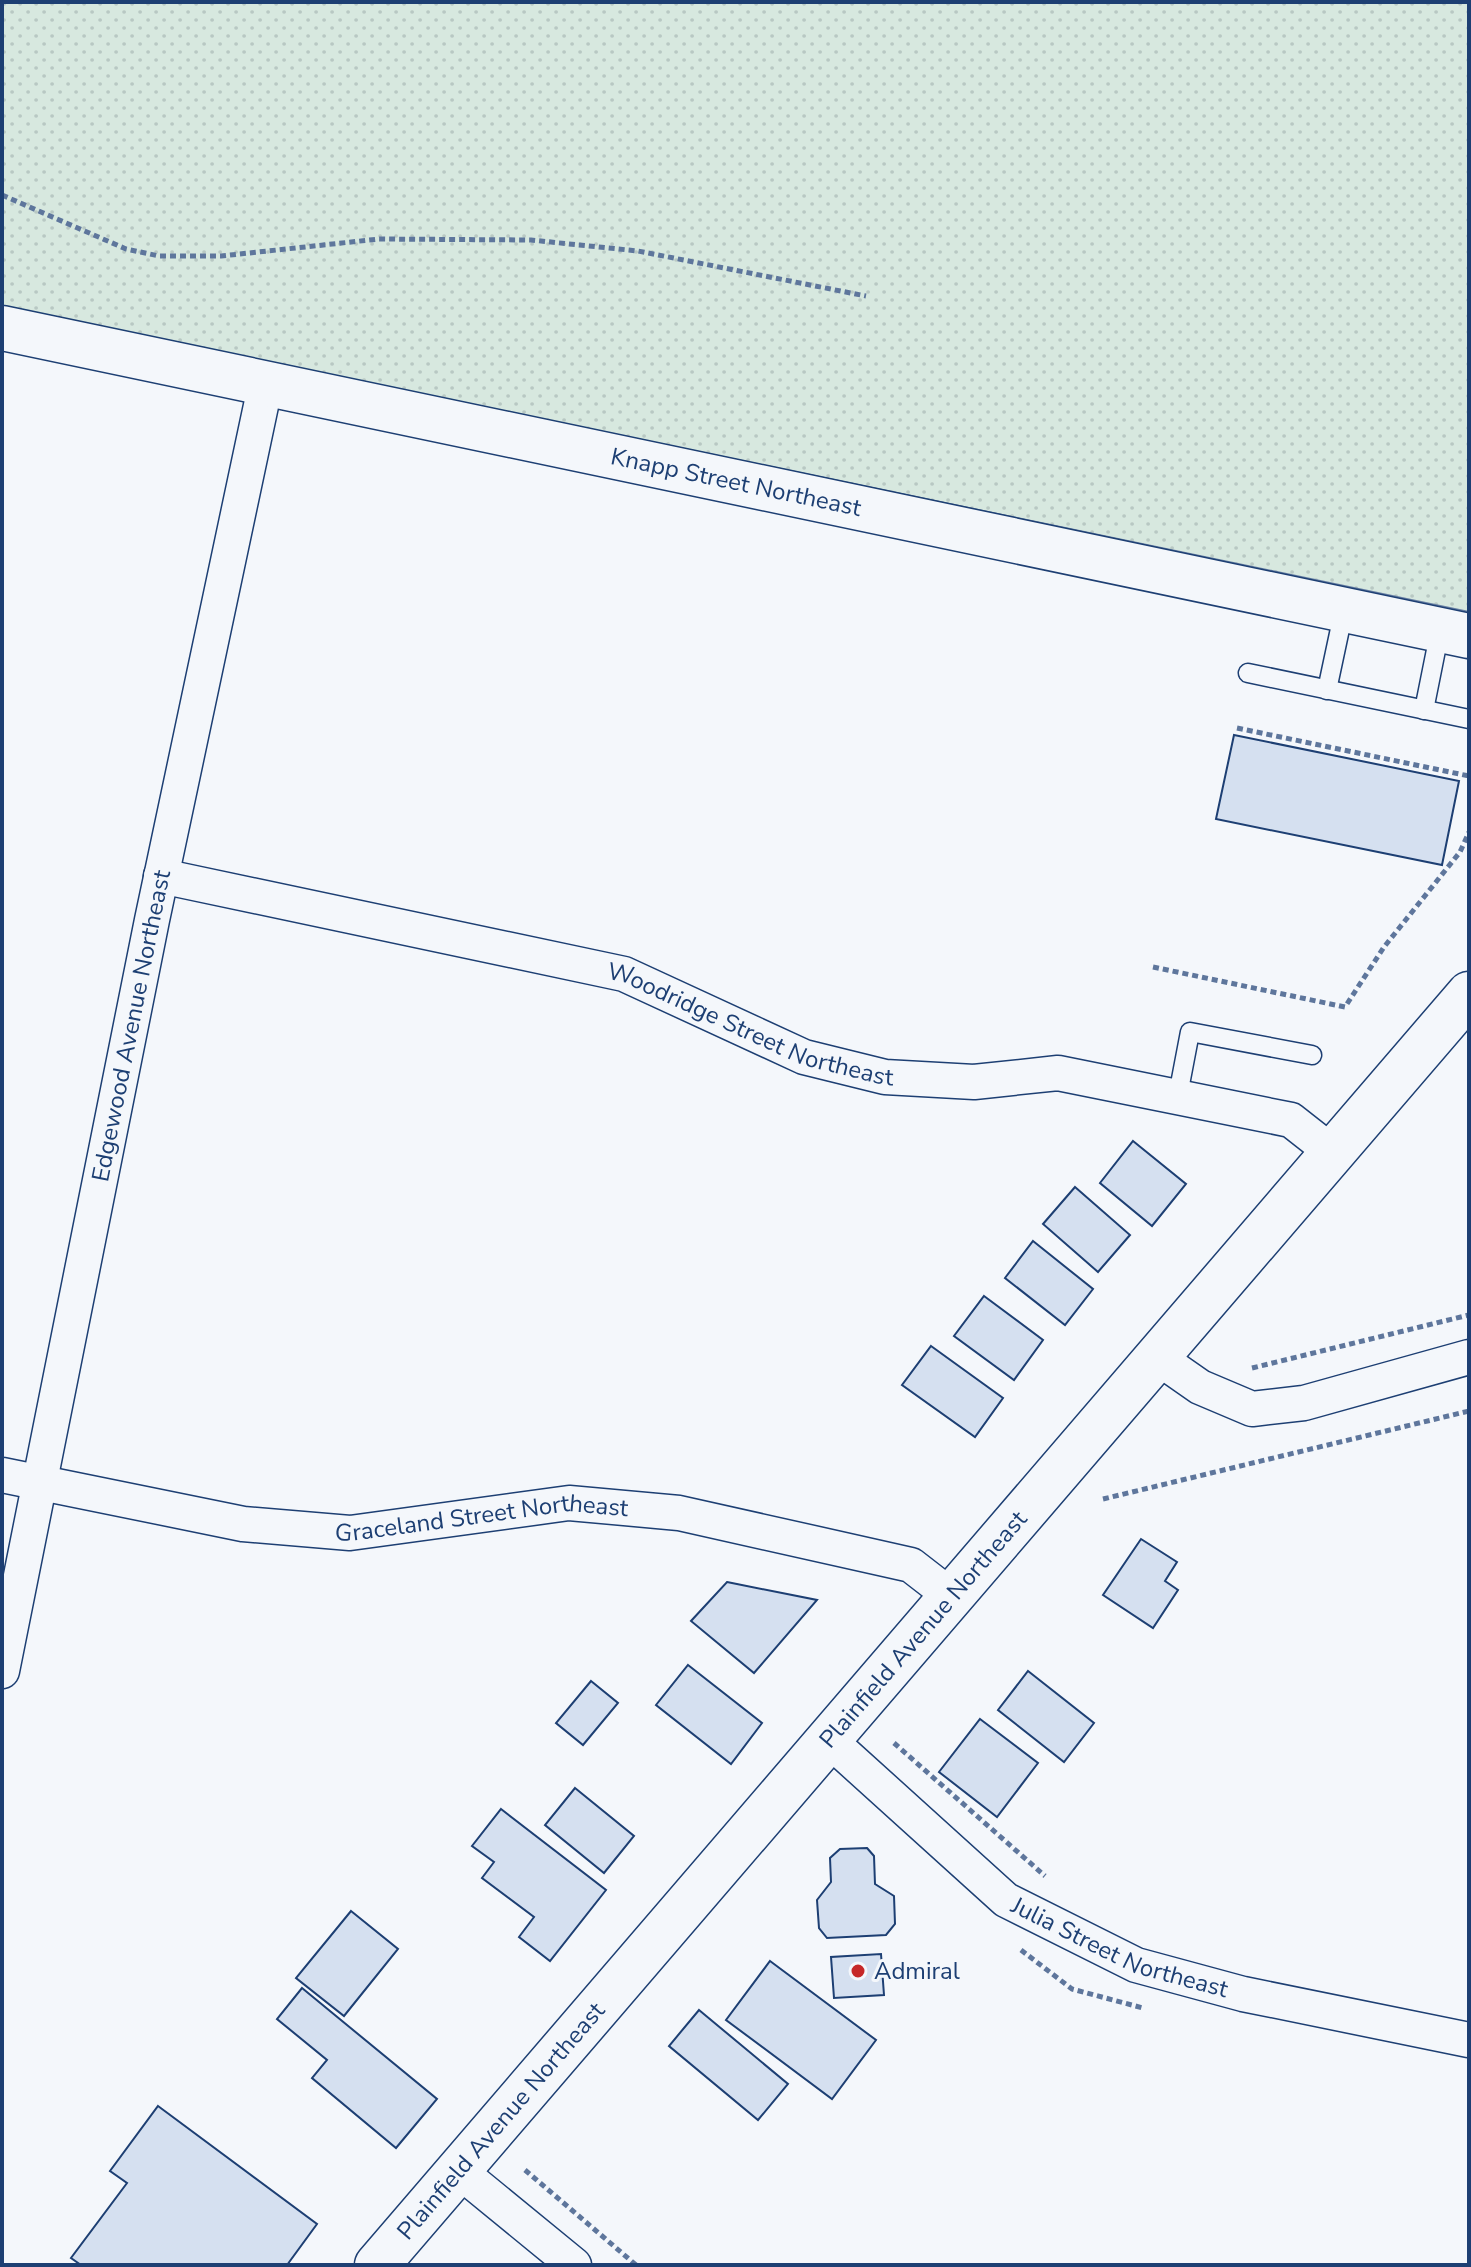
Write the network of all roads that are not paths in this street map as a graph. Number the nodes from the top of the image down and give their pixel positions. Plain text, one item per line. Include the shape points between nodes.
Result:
1 (2, 328) edge
2 (266, 382) junction
3 (1344, 610) junction
4 (1455, 633) edge
5 (1248, 673) dead end
6 (1327, 690) junction
7 (1424, 710) junction
8 (1469, 719) edge
9 (161, 876) junction
10 (1469, 994) edge
11 (1312, 1055) dead end
12 (1178, 1095) junction
13 (1333, 1153) junction
14 (1157, 1357) junction
15 (1469, 1357) edge
16 (2, 1475) edge
17 (39, 1483) junction
18 (951, 1596) junction
19 (2, 1671) edge
20 (828, 1739) junction
21 (1469, 2040) edge
22 (458, 2170) junction
23 (377, 2265) edge
24 (574, 2265) edge

1 - 2 main road, Knapp Street Northeast
2 - 3 main road, Knapp Street Northeast
2 - 9 street, Edgewood Avenue Northeast
3 - 4 main road, Knapp Street Northeast
3 - 6 lane
4 - 7 lane
5 - 6 lane
6 - 7 lane
7 - 8 lane
9 - 12 street, Woodridge Street Northeast via 624,974 804,1057 885,1077 974,1082 1058,1073
9 - 17 street, Edgewood Avenue Northeast
10 - 13 main road, Plainfield Avenue Northeast
11 - 12 lane via 1190,1032
12 - 13 street, Woodridge Street Northeast via 1291,1120
13 - 14 main road, Plainfield Avenue Northeast
14 - 15 street via 1200,1387 1252,1409 1304,1403
14 - 18 main road, Plainfield Avenue Northeast
16 - 17 street, Graceland Street Northeast
17 - 18 street, Graceland Street Northeast via 243,1524 350,1533 569,1503 679,1513 911,1565
17 - 19 street, Edgewood Avenue Northeast
18 - 20 main road, Plainfield Avenue Northeast
20 - 21 street, Julia Street Northeast via 1006,1900 1136,1965 1243,1994
20 - 22 main road, Plainfield Avenue Northeast
22 - 23 main road, Plainfield Avenue Northeast
22 - 24 street

